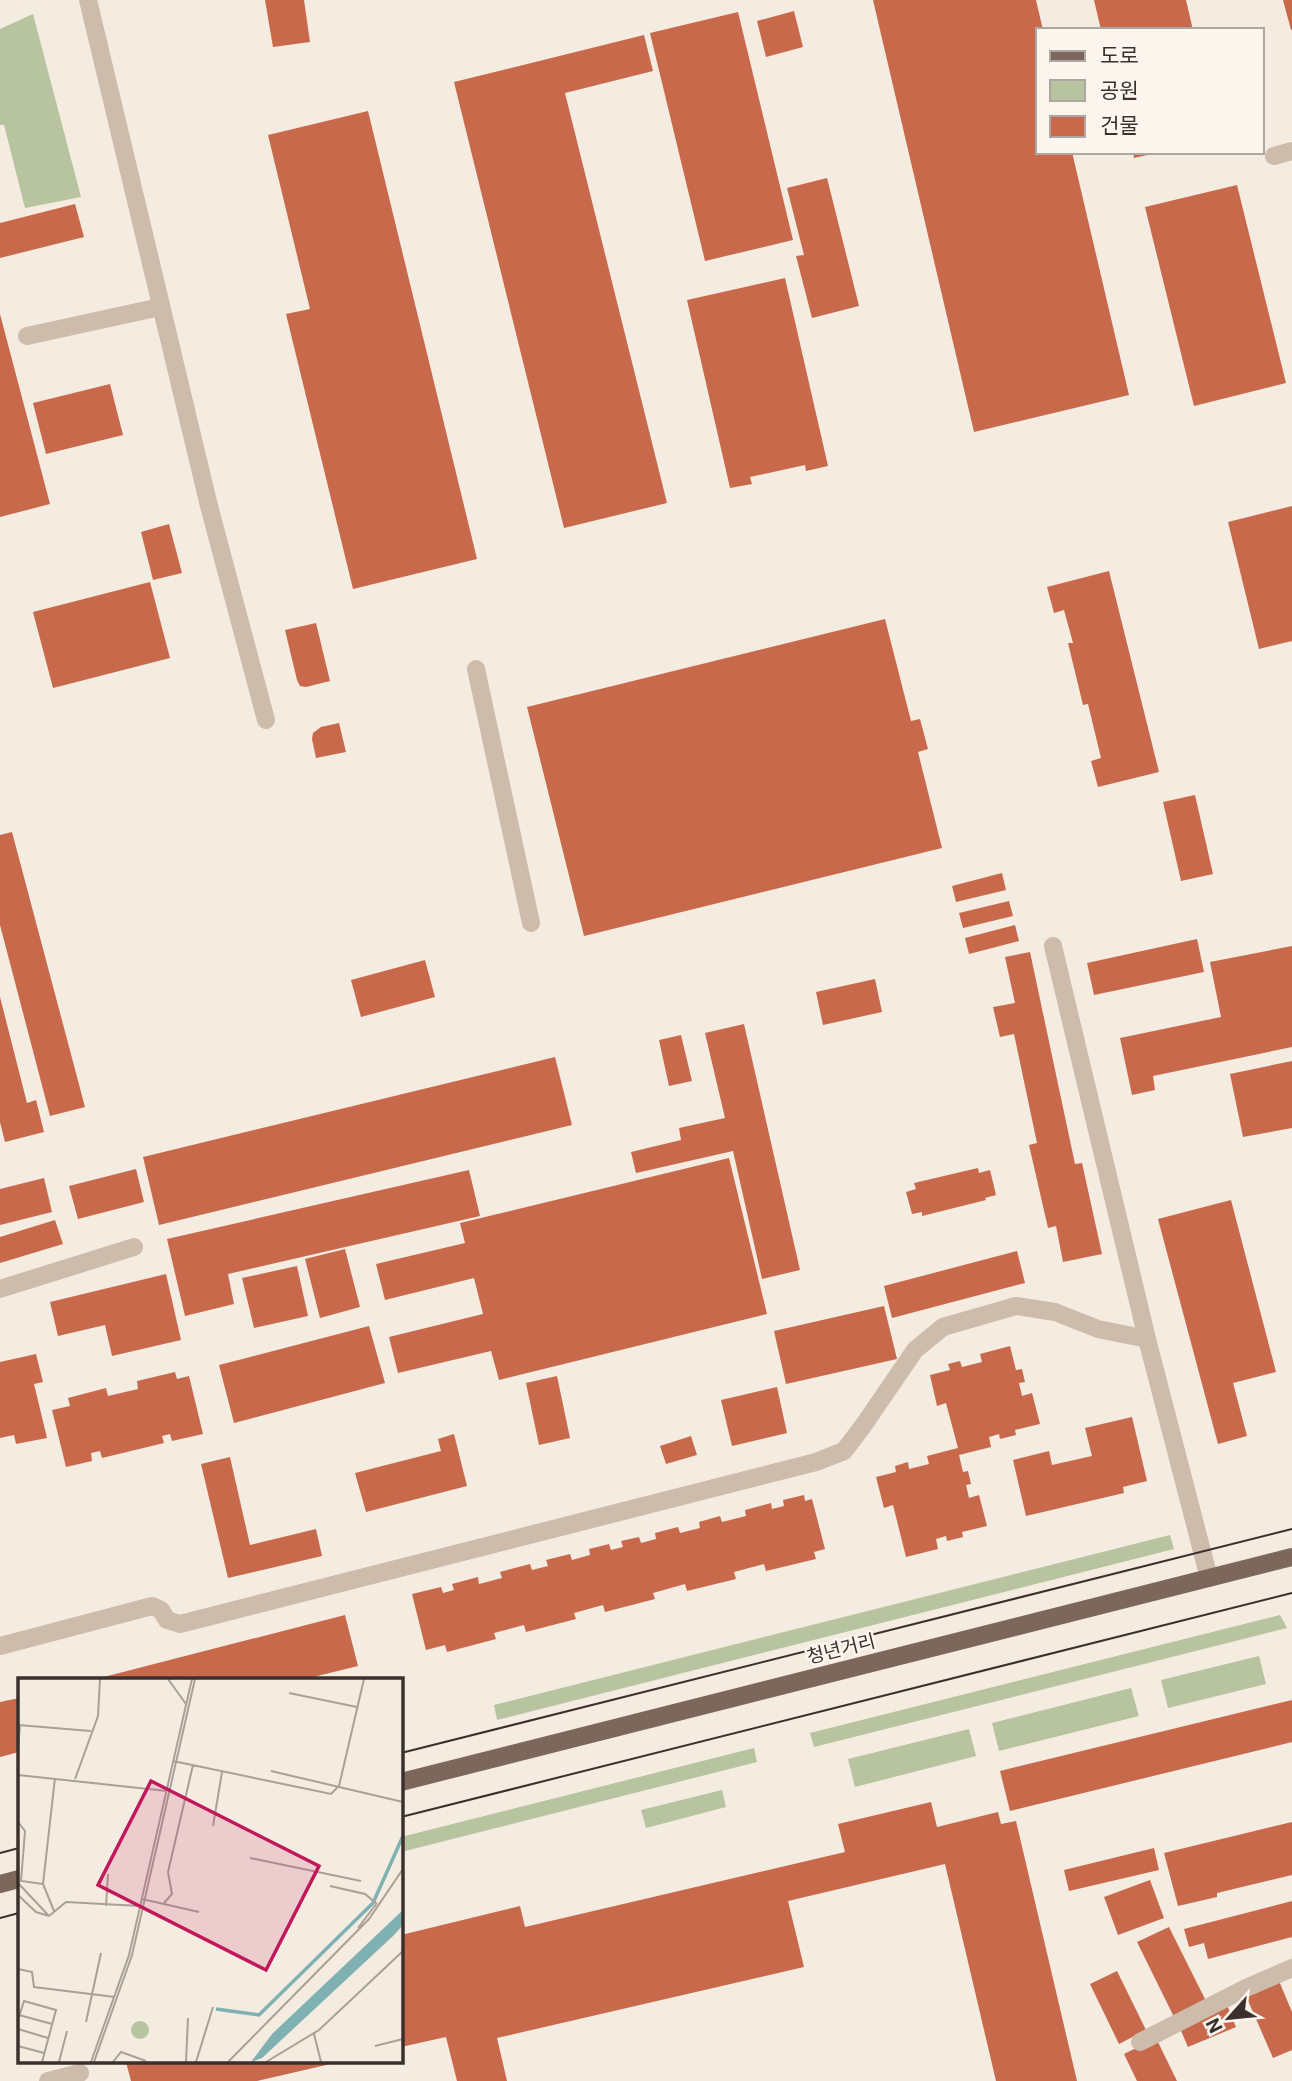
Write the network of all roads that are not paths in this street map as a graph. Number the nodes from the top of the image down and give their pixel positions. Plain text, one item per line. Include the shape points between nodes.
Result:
1 (88, 0) edge
2 (1292, 151) edge
3 (1274, 156) dead end
4 (160, 307) junction
5 (27, 336) dead end
6 (476, 670) dead end
7 (266, 720) dead end
8 (531, 923) dead end
9 (1053, 946) dead end
10 (134, 1247) dead end
11 (0, 1289) edge
12 (1147, 1339) junction
13 (1291, 1560) edge
14 (1209, 1578) junction
15 (0, 1646) edge
16 (402, 1782) edge
17 (18, 1879) edge
18 (0, 1884) edge
19 (1292, 1968) edge
20 (1140, 2042) dead end
21 (80, 2072) edge
22 (48, 2081) edge

1 - 4 street
2 - 3 street
4 - 5 street
4 - 7 street
6 - 8 street
9 - 12 street
10 - 11 street
12 - 14 street
12 - 15 street via 1098,1329 1055,1312 1016,1306 943,1327 915,1350 844,1451 816,1462 180,1624 167,1620 152,1606
13 - 14 main road, 청년거리
14 - 16 main road, 청년거리
17 - 18 main road
19 - 20 street
21 - 22 street

